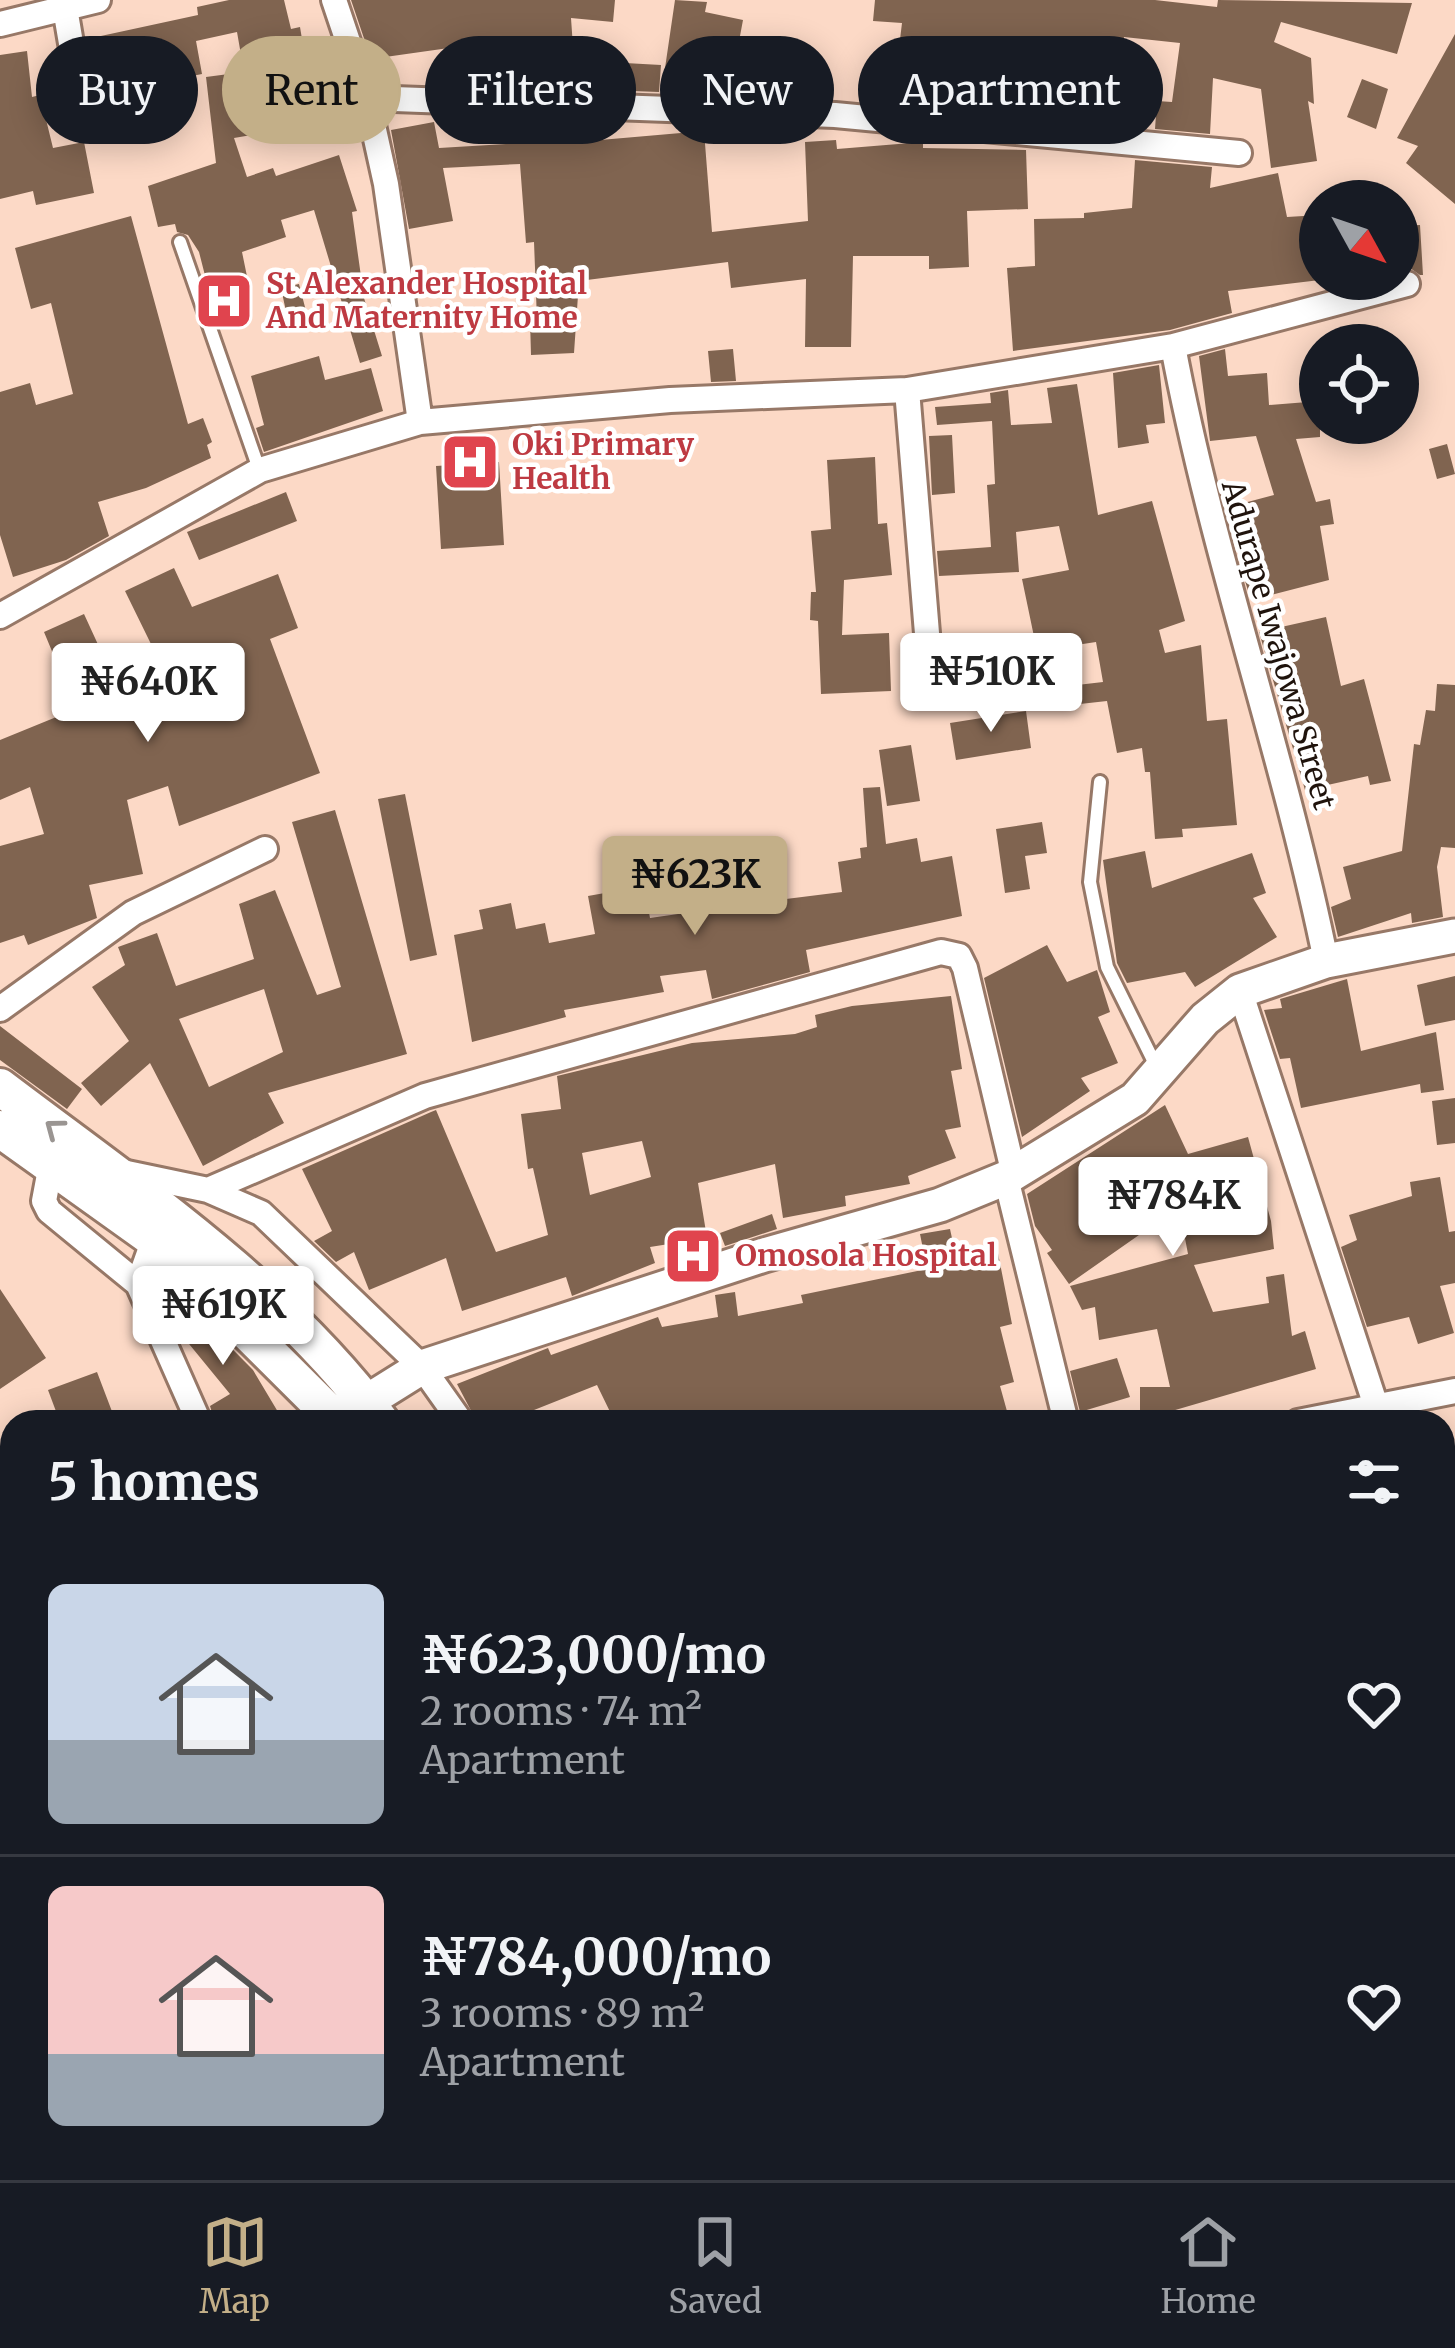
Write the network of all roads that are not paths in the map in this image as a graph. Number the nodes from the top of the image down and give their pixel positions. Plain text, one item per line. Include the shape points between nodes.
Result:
1 (98, 0) edge
2 (334, 0) edge
3 (65, 8) junction
4 (0, 24) edge
5 (70, 36) edge
6 (346, 36) edge
7 (401, 99) edge
8 (375, 144) edge
9 (1239, 153) dead end
10 (180, 242) dead end
11 (1347, 300) edge
12 (1173, 346) junction
13 (907, 390) junction
14 (420, 422) junction
15 (260, 470) junction
16 (0, 616) edge
17 (931, 682) dead end
18 (1100, 782) dead end
19 (265, 850) dead end
20 (1455, 936) edge
21 (1326, 961) junction
22 (1240, 991) junction
23 (0, 1009) edge
24 (1158, 1069) junction
25 (0, 1087) edge
26 (0, 1129) edge
27 (51, 1164) junction
28 (109, 1169) junction
29 (1010, 1177) junction
30 (208, 1190) junction
31 (166, 1228) junction
32 (138, 1284) junction
33 (422, 1367) junction
34 (1455, 1391) edge
35 (1376, 1403) junction
36 (195, 1410) edge
37 (357, 1410) edge
38 (368, 1410) edge
39 (452, 1410) edge
40 (1063, 1410) edge
41 (1347, 1410) edge

1 - 3 street
2 - 6 street
3 - 4 street
3 - 5 street
7 - 9 street via 835,115
8 - 14 street
10 - 15 lane
11 - 12 street
12 - 13 street
12 - 21 street, Adurape Iwajowa Street via 1194,458 1300,834
13 - 14 street
13 - 17 street
14 - 15 street
15 - 16 street
18 - 24 lane via 1090,882 1108,967
19 - 23 street via 133,913
20 - 21 street
21 - 22 street
22 - 24 street
22 - 35 street
24 - 29 street via 1135,1099
28 -> 25 main road
26 - 27 main road
27 - 31 main road
27 - 32 street via 49,1211
28 - 30 street
28 - 31 main road
29 - 30 street via 965,968 959,956 941,952 425,1096
29 - 33 street
29 - 40 street
30 - 33 street via 260,1214
31 - 32 street
31 - 37 main road
32 - 36 street
33 - 38 street
33 - 39 street
34 - 35 street
35 - 41 street

